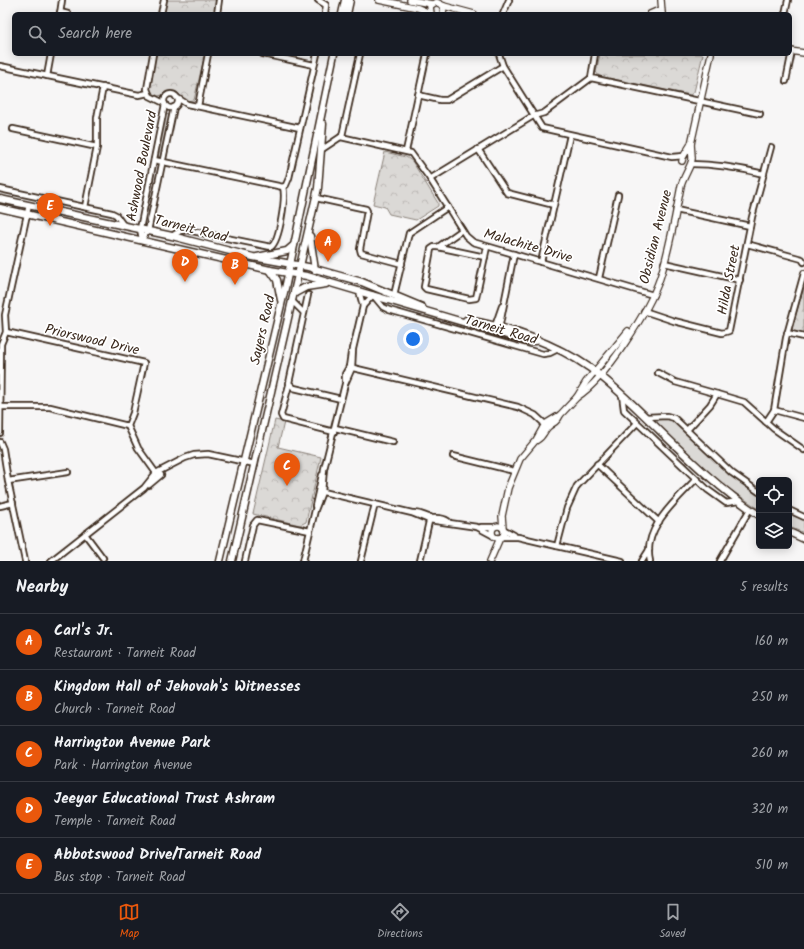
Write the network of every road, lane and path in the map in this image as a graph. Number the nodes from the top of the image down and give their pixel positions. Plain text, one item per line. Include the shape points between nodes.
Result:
1 (62, 0) edge
2 (164, 0) edge
3 (219, 0) edge
4 (318, 0) edge
5 (345, 0) edge
6 (350, 0) edge
7 (379, 0) edge
8 (410, 0) edge
9 (660, 0) edge
10 (788, 0) edge
11 (434, 2) edge
12 (443, 3) edge
13 (509, 3) edge
14 (60, 12) edge
15 (162, 12) edge
16 (216, 12) edge
17 (325, 12) edge
18 (345, 12) edge
19 (346, 12) edge
20 (427, 12) edge
21 (431, 12) edge
22 (468, 12) edge
23 (504, 12) edge
24 (652, 12) edge
25 (662, 12) edge
26 (785, 12) edge
27 (792, 51) edge
28 (804, 54) edge
29 (51, 56) edge
30 (153, 56) edge
31 (208, 56) edge
32 (272, 56) edge
33 (316, 56) edge
34 (334, 56) edge
35 (360, 56) edge
36 (427, 56) edge
37 (500, 56) edge
38 (595, 56) edge
39 (711, 56) edge
40 (790, 56) edge
41 (314, 65) junction
42 (0, 66) edge
43 (503, 66) junction
44 (47, 76) junction
45 (591, 78) junction
46 (786, 81) dead end
47 (103, 87) junction
48 (147, 91) junction
49 (168, 95) junction
50 (418, 95) junction
51 (153, 97) junction
52 (176, 97) junction
53 (701, 101) junction
54 (165, 104) junction
55 (187, 104) junction
56 (324, 104) junction
57 (198, 106) junction
58 (174, 107) junction
59 (760, 114) dead end
60 (534, 116) junction
61 (300, 128) junction
62 (13, 129) dead end
63 (570, 135) junction
64 (341, 137) junction
65 (691, 144) junction
66 (97, 147) junction
67 (772, 147) dead end
68 (478, 149) junction
69 (322, 150) junction
70 (406, 151) junction
71 (683, 159) junction
72 (154, 160) junction
73 (691, 161) junction
74 (163, 162) junction
75 (764, 174) junction
76 (683, 178) junction
77 (430, 179) junction
78 (283, 187) junction
79 (0, 189) edge
80 (618, 195) dead end
81 (316, 198) junction
82 (0, 199) edge
83 (29, 205) junction
84 (554, 205) junction
85 (84, 207) junction
86 (448, 207) junction
87 (0, 208) edge
88 (676, 210) junction
89 (28, 214) junction
90 (124, 226) junction
91 (750, 226) junction
92 (140, 229) junction
93 (309, 230) junction
94 (462, 230) junction
95 (148, 231) junction
96 (172, 236) junction
97 (142, 239) junction
98 (747, 244) junction
99 (294, 245) junction
100 (488, 246) junction
101 (438, 247) junction
102 (514, 254) junction
103 (254, 257) junction
104 (485, 257) junction
105 (541, 262) junction
106 (804, 262) edge
107 (664, 263) junction
108 (402, 264) junction
109 (289, 265) junction
110 (301, 266) junction
111 (270, 270) junction
112 (315, 270) junction
113 (804, 273) edge
114 (288, 274) junction
115 (299, 275) junction
116 (599, 278) junction
117 (740, 280) junction
118 (329, 283) junction
119 (359, 291) junction
120 (295, 294) junction
121 (308, 295) dead end
122 (394, 295) junction
123 (653, 295) junction
124 (373, 296) junction
125 (293, 302) junction
126 (281, 303) junction
127 (363, 306) junction
128 (644, 311) junction
129 (304, 313) junction
130 (442, 315) junction
131 (496, 329) junction
132 (6, 332) junction
133 (788, 333) junction
134 (804, 337) edge
135 (558, 349) junction
136 (350, 367) junction
137 (597, 373) junction
138 (658, 373) dead end
139 (289, 385) junction
140 (717, 394) junction
141 (622, 395) junction
142 (341, 399) junction
143 (0, 407) edge
144 (774, 410) junction
145 (646, 417) junction
146 (804, 418) edge
147 (766, 422) junction
148 (637, 423) junction
149 (128, 426) junction
150 (547, 426) junction
151 (334, 430) junction
152 (687, 430) junction
153 (0, 433) edge
154 (0, 442) edge
155 (393, 442) dead end
156 (804, 450) edge
157 (453, 456) dead end
158 (244, 462) junction
159 (255, 464) junction
160 (597, 464) junction
161 (68, 472) dead end
162 (514, 472) junction
163 (158, 473) junction
164 (696, 479) junction
165 (8, 481) junction
166 (756, 490) edge
167 (321, 491) junction
168 (739, 501) junction
169 (13, 503) junction
170 (375, 504) junction
171 (0, 506) edge
172 (503, 509) junction
173 (750, 509) junction
174 (792, 511) edge
175 (756, 513) edge
176 (804, 517) edge
177 (430, 519) junction
178 (659, 522) junction
179 (477, 527) junction
180 (494, 527) junction
181 (503, 529) junction
182 (310, 531) junction
183 (792, 533) edge
184 (85, 534) junction
185 (492, 535) junction
186 (501, 537) junction
187 (518, 537) junction
188 (804, 539) edge
189 (557, 546) junction
190 (649, 550) junction
191 (23, 553) junction
192 (492, 553) junction
193 (103, 558) dead end
194 (26, 561) edge
195 (29, 561) edge
196 (52, 561) edge
197 (220, 561) edge
198 (232, 561) edge
199 (245, 561) edge
200 (303, 561) edge
201 (361, 561) edge
202 (420, 561) edge
203 (490, 561) edge
204 (622, 561) edge
205 (642, 561) edge
206 (649, 561) edge
207 (720, 561) edge

1 - 14 street
2 - 15 street
3 - 16 street
4 - 17 street via 324,2
5 - 18 main road
6 - 19 main road
7 - 20 street
8 - 11 street
9 - 24 street
9 - 25 street
10 - 26 street
11 - 12 street
11 - 21 street
12 - 22 street
13 - 23 street
27 - 28 street
29 - 44 street
30 - 48 street
31 - 57 street
32 - 41 street
33 - 41 street
34 - 56 main road, Sayers Road
35 - 64 street
36 - 50 street
37 - 43 street
38 - 45 street
39 - 53 street, Obsidian Avenue
40 - 46 street
41 - 61 street
42 - 44 street
43 - 50 street via 447,100
43 - 60 street
44 - 47 street
45 - 53 street
45 - 60 street via 544,113
47 - 48 street via 134,94
47 - 66 street via 97,118
48 - 51 street
49 - 51 street
49 - 52 street
49 - 54 street via 164,99
50 - 70 street
51 - 54 street
52 - 55 street
52 - 58 street via 177,103
53 - 59 street
53 - 65 street, Obsidian Avenue
54 - 58 street
54 - 72 street, Ashwood Boulevard
55 - 57 street
55 - 58 street
56 - 69 main road, Sayers Road
56 - 99 main road, Sayers Road
57 - 61 street
58 - 74 street, Ashwood Boulevard
60 - 63 street via 542,128
60 - 68 street
61 - 78 street via 289,178
62 - 66 street
63 - 71 street
63 - 84 street
64 - 69 street
64 - 70 street
65 - 71 street, Obsidian Avenue
65 - 73 street, Obsidian Avenue
66 - 85 street
67 - 75 street, Hilda Street
68 - 77 street
68 - 84 street via 507,193
69 - 81 main road, Sayers Road via 321,175
70 - 77 street, Malachite Drive via 415,156
71 - 73 street
71 - 73 street
71 - 76 street, Obsidian Avenue
72 - 74 street
72 - 92 street, Ashwood Boulevard
73 - 75 street
73 - 76 street, Obsidian Avenue
74 - 78 street
74 - 95 street, Ashwood Boulevard
75 - 91 street, Hilda Street
76 - 88 street, Obsidian Avenue
77 - 86 street, Malachite Drive
78 - 96 street via 285,199 276,241 272,246 187,230
79 - 85 street
80 - 116 street
81 - 93 main road, Sayers Road
81 - 108 street via 366,209 361,254
82 - 83 main road, Tarneit Road
83 - 89 street
83 - 90 main road, Tarneit Road
84 - 105 street
85 - 90 street via 115,214
86 - 94 street, Malachite Drive
86 - 108 street via 409,233
87 - 89 main road, Tarneit Road
88 - 91 street
88 - 107 street, Obsidian Avenue
89 - 97 main road, Tarneit Road
89 - 132 street via 5,315
90 - 92 main road, Tarneit Road
91 - 98 street, Hilda Street
92 - 95 main road, Tarneit Road
92 - 97 street, Ashwood Boulevard
93 - 110 main road, Sayers Road
93 - 112 main road
94 - 100 street, Malachite Drive via 469,240
94 - 101 street
95 - 96 main road, Tarneit Road
95 - 97 street, Ashwood Boulevard
96 - 103 main road, Tarneit Road
97 - 111 main road, Tarneit Road
98 - 106 street via 802,259
98 - 117 street, Hilda Street
99 - 103 main road via 287,251
99 - 109 main road, Sayers Road
100 - 102 street, Malachite Drive
100 - 104 street
101 - 104 street
101 - 104 street via 431,249 424,287 429,291 469,299 477,296
102 - 105 street, Malachite Drive
102 - 131 street
103 - 109 main road, Tarneit Road
105 - 116 street, Malachite Drive
107 - 117 street
107 - 123 street, Obsidian Avenue
108 - 122 street
109 - 110 main road, Tarneit Road
109 - 114 main road, Sayers Road
110 - 112 main road, Tarneit Road
110 - 115 main road, Sayers Road
111 - 114 main road, Tarneit Road
111 - 126 main road via 277,280
112 - 122 main road, Tarneit Road via 362,282
113 - 133 street
114 - 115 main road, Tarneit Road
114 - 126 main road, Sayers Road
115 - 118 main road, Tarneit Road
115 - 120 main road, Sayers Road
116 - 123 street, Malachite Drive
117 - 128 street, Hilda Street via 731,325 725,333
118 - 119 main road, Tarneit Road
118 - 120 main road via 306,287
119 - 124 main road, Tarneit Road
119 - 127 street
120 - 125 main road, Sayers Road
121 - 129 street
122 - 130 main road, Tarneit Road
123 - 128 street, Obsidian Avenue
124 - 127 street
124 - 130 main road, Tarneit Road
124 - 135 street, Tarneit Road via 389,310 543,354
125 - 129 street
125 - 159 main road, Sayers Road
126 - 158 main road, Sayers Road
127 - 136 street
128 - 137 street, Obsidian Avenue via 618,353
129 - 139 street
130 - 131 main road, Tarneit Road
131 - 135 main road, Tarneit Road
132 - 143 street via 0,351
132 - 149 street, Priorswood Drive via 144,363 134,413
133 - 134 street
133 - 144 street
135 - 137 main road, Tarneit Road
136 - 142 street
136 - 150 street via 518,407 531,413
137 - 141 main road, Tarneit Road
137 - 150 street, Obsidian Avenue via 584,393 577,397 555,423
138 - 140 street via 675,382
139 - 142 street
139 - 151 street via 281,415 283,419
140 - 147 street via 744,402
140 - 152 street
141 - 145 main road, Tarneit Road
141 - 148 street, Tarneit Road via 623,407
142 - 151 street
143 - 149 street via 50,407
143 - 153 street
144 - 146 street
144 - 147 street
145 - 152 street via 670,416
145 - 168 main road, Tarneit Road
147 - 156 street
148 - 160 street
148 - 164 street, Tarneit Road
149 - 163 street via 131,437
150 - 162 street, Obsidian Avenue via 543,436 523,455
151 - 155 street
151 - 167 street
152 - 166 street via 732,473
154 - 165 street
157 - 162 street
158 - 159 street
158 - 163 street via 198,454
158 - 197 main road, Sayers Road
159 - 198 main road, Sayers Road
160 - 178 street
160 - 189 street via 569,500
161 - 165 street
162 - 172 street, Obsidian Avenue
163 - 184 street via 152,484
164 - 168 street, Tarneit Road via 723,502
164 - 178 street
165 - 169 street
167 - 170 street
167 - 182 street
168 - 173 main road, Tarneit Road
169 - 171 street
169 - 191 street
170 - 177 street via 422,513
170 - 201 street
172 - 180 street
172 - 181 street
173 - 175 main road, Tarneit Road
173 - 207 street
174 - 176 street
177 - 179 street via 440,517 449,522
177 - 202 street
178 - 190 street
179 - 180 street
179 - 185 street
180 - 181 street
180 - 185 street
181 - 186 street via 504,534
181 - 187 street
182 - 199 street via 258,520
182 - 200 street
183 - 188 main road
184 - 193 street
184 - 196 street
185 - 186 street via 495,538
185 - 192 street
186 - 187 street
186 - 192 street
187 - 189 street
189 - 204 street
190 - 205 street
190 - 206 street
191 - 194 street
191 - 195 street
192 - 203 street
205 - 206 street

